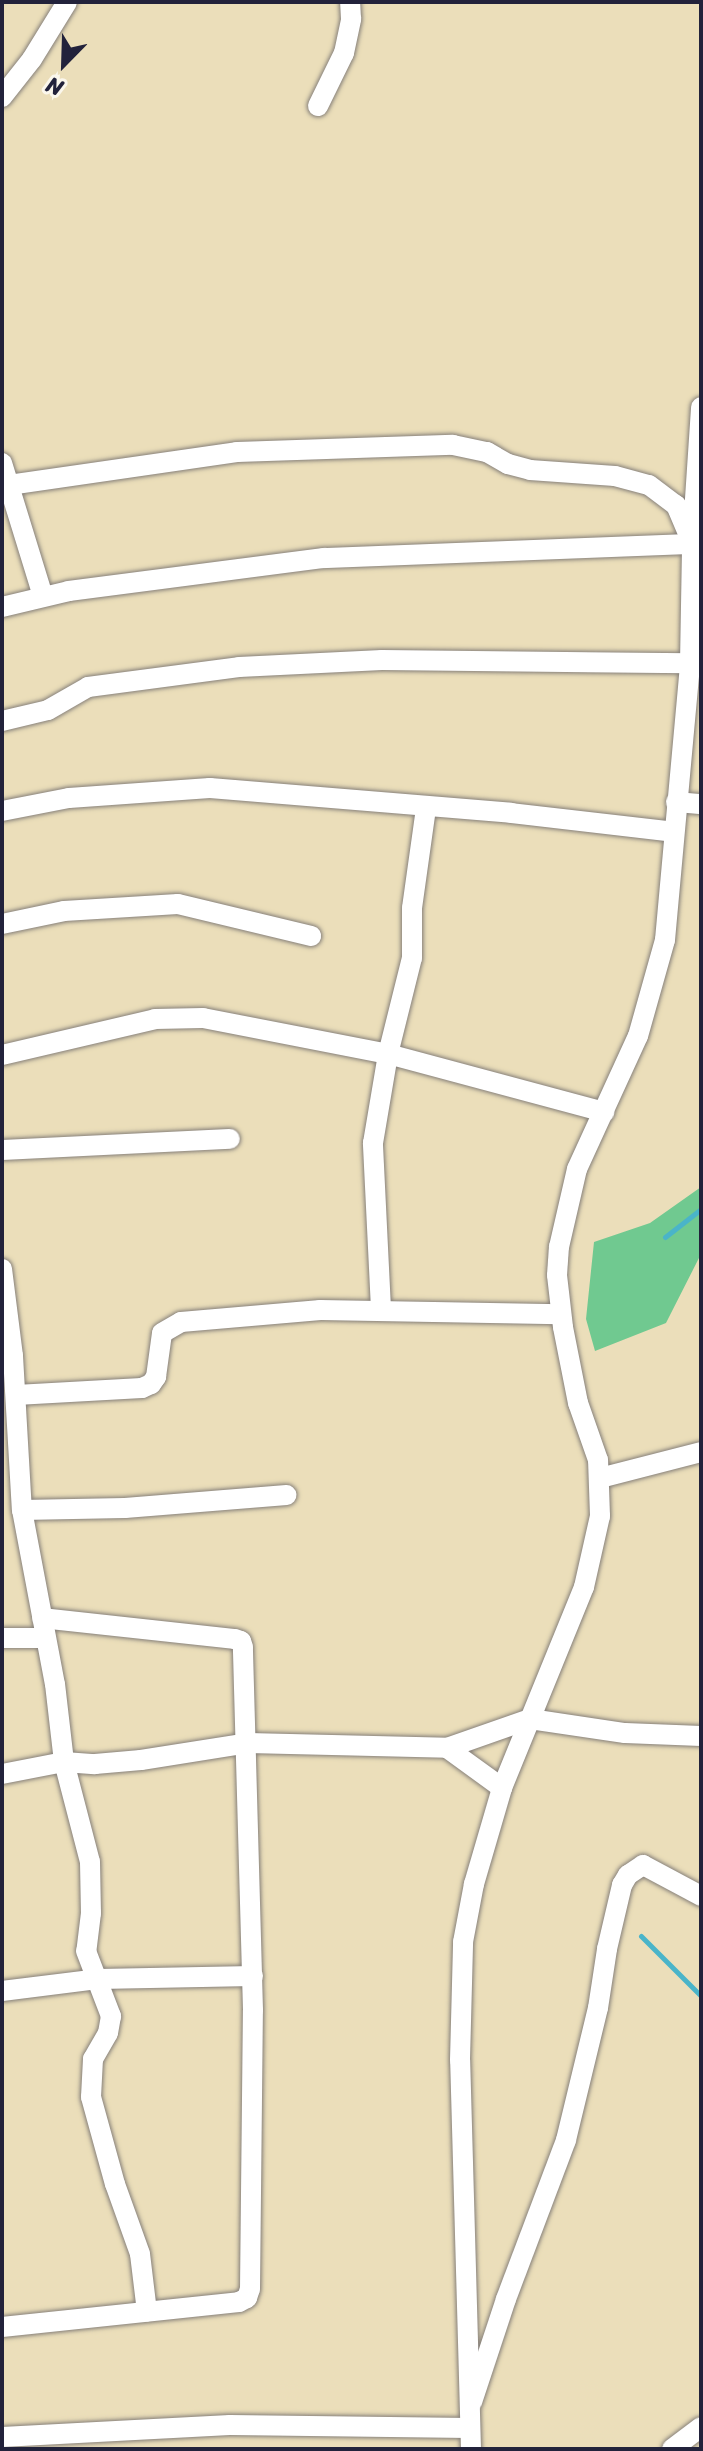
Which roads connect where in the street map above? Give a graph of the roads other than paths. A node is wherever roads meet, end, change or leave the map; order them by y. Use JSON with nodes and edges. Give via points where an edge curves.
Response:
{"nodes":[{"id":1,"x":67,"y":2,"type":"edge"},
{"id":2,"x":350,"y":2,"type":"edge"},
{"id":3,"x":2,"y":97,"type":"edge"},
{"id":4,"x":318,"y":106,"type":"dead end"},
{"id":5,"x":701,"y":407,"type":"edge"},
{"id":6,"x":2,"y":463,"type":"edge"},
{"id":7,"x":6,"y":486,"type":"edge"},
{"id":8,"x":692,"y":544,"type":"junction"},
{"id":9,"x":43,"y":596,"type":"junction"},
{"id":10,"x":2,"y":607,"type":"edge"},
{"id":11,"x":690,"y":663,"type":"junction"},
{"id":12,"x":2,"y":721,"type":"edge"},
{"id":13,"x":676,"y":802,"type":"junction"},
{"id":14,"x":701,"y":804,"type":"edge"},
{"id":15,"x":426,"y":808,"type":"junction"},
{"id":16,"x":2,"y":811,"type":"edge"},
{"id":17,"x":674,"y":832,"type":"junction"},
{"id":18,"x":2,"y":924,"type":"edge"},
{"id":19,"x":311,"y":936,"type":"dead end"},
{"id":20,"x":388,"y":1054,"type":"junction"},
{"id":21,"x":2,"y":1055,"type":"edge"},
{"id":22,"x":604,"y":1112,"type":"junction"},
{"id":23,"x":230,"y":1139,"type":"dead end"},
{"id":24,"x":2,"y":1150,"type":"edge"},
{"id":25,"x":2,"y":1269,"type":"edge"},
{"id":26,"x":381,"y":1309,"type":"junction"},
{"id":27,"x":561,"y":1314,"type":"junction"},
{"id":28,"x":16,"y":1395,"type":"junction"},
{"id":29,"x":701,"y":1452,"type":"edge"},
{"id":30,"x":600,"y":1478,"type":"junction"},
{"id":31,"x":286,"y":1495,"type":"dead end"},
{"id":32,"x":22,"y":1510,"type":"junction"},
{"id":33,"x":43,"y":1628,"type":"junction"},
{"id":34,"x":2,"y":1638,"type":"edge"},
{"id":35,"x":530,"y":1719,"type":"junction"},
{"id":36,"x":701,"y":1736,"type":"edge"},
{"id":37,"x":248,"y":1743,"type":"junction"},
{"id":38,"x":447,"y":1748,"type":"junction"},
{"id":39,"x":64,"y":1762,"type":"junction"},
{"id":40,"x":2,"y":1774,"type":"edge"},
{"id":41,"x":502,"y":1788,"type":"junction"},
{"id":42,"x":701,"y":1896,"type":"edge"},
{"id":43,"x":253,"y":1976,"type":"junction"},
{"id":44,"x":99,"y":1979,"type":"junction"},
{"id":45,"x":2,"y":1991,"type":"edge"},
{"id":46,"x":147,"y":2312,"type":"junction"},
{"id":47,"x":2,"y":2327,"type":"edge"},
{"id":48,"x":701,"y":2427,"type":"edge"},
{"id":49,"x":469,"y":2429,"type":"edge"},
{"id":50,"x":2,"y":2437,"type":"edge"},
{"id":51,"x":672,"y":2449,"type":"edge"}],
"edges":[{"from":1,"to":3,"type":"street"},
{"from":2,"to":4,"type":"street","via":[[344,53]]},
{"from":5,"to":8,"type":"street"},
{"from":6,"to":7,"type":"street"},
{"from":7,"to":8,"type":"street","via":[[237,452],[453,445],[530,470],[615,476],[649,485],[676,505]]},
{"from":7,"to":9,"type":"street"},
{"from":8,"to":9,"type":"street","via":[[324,558]]},
{"from":8,"to":11,"type":"street"},
{"from":9,"to":10,"type":"street"},
{"from":11,"to":12,"type":"street","via":[[382,660],[239,667],[88,687],[48,710]]},
{"from":11,"to":13,"type":"street"},
{"from":13,"to":14,"type":"street"},
{"from":13,"to":17,"type":"street"},
{"from":15,"to":16,"type":"street","via":[[210,788],[69,798]]},
{"from":15,"to":17,"type":"street"},
{"from":15,"to":20,"type":"street","via":[[412,908],[412,958]]},
{"from":17,"to":22,"type":"street","via":[[665,940],[653,989]]},
{"from":18,"to":19,"type":"street","via":[[64,911],[178,904]]},
{"from":20,"to":21,"type":"street","via":[[242,1023],[178,1017]]},
{"from":20,"to":22,"type":"street"},
{"from":20,"to":26,"type":"street","via":[[372,1155]]},
{"from":22,"to":27,"type":"street","via":[[565,1208],[557,1275]]},
{"from":23,"to":24,"type":"street"},
{"from":25,"to":28,"type":"street"},
{"from":26,"to":27,"type":"street"},
{"from":26,"to":28,"type":"street","via":[[181,1322],[162,1333],[151,1384]]},
{"from":27,"to":30,"type":"street"},
{"from":28,"to":32,"type":"street"},
{"from":29,"to":30,"type":"street"},
{"from":30,"to":35,"type":"street","via":[[600,1516],[584,1587]]},
{"from":31,"to":32,"type":"street"},
{"from":32,"to":33,"type":"street"},
{"from":33,"to":34,"type":"street"},
{"from":33,"to":37,"type":"street","via":[[241,1641]]},
{"from":33,"to":39,"type":"street"},
{"from":35,"to":36,"type":"street","via":[[625,1733]]},
{"from":35,"to":38,"type":"street"},
{"from":35,"to":41,"type":"street"},
{"from":37,"to":38,"type":"street"},
{"from":37,"to":39,"type":"street","via":[[141,1760]]},
{"from":37,"to":43,"type":"street"},
{"from":38,"to":41,"type":"street"},
{"from":39,"to":40,"type":"street"},
{"from":39,"to":44,"type":"street","via":[[90,1862],[86,1951]]},
{"from":41,"to":49,"type":"street","via":[[463,1942],[460,2060]]},
{"from":42,"to":49,"type":"street","via":[[643,1865],[622,1885],[566,2140]]},
{"from":43,"to":44,"type":"street"},
{"from":43,"to":46,"type":"street","via":[[250,2289],[239,2302]]},
{"from":44,"to":45,"type":"street"},
{"from":44,"to":46,"type":"street","via":[[110,2025],[93,2059],[91,2097],[140,2254]]},
{"from":46,"to":47,"type":"street"},
{"from":48,"to":51,"type":"street"},
{"from":49,"to":50,"type":"street","via":[[230,2425]]}]}
